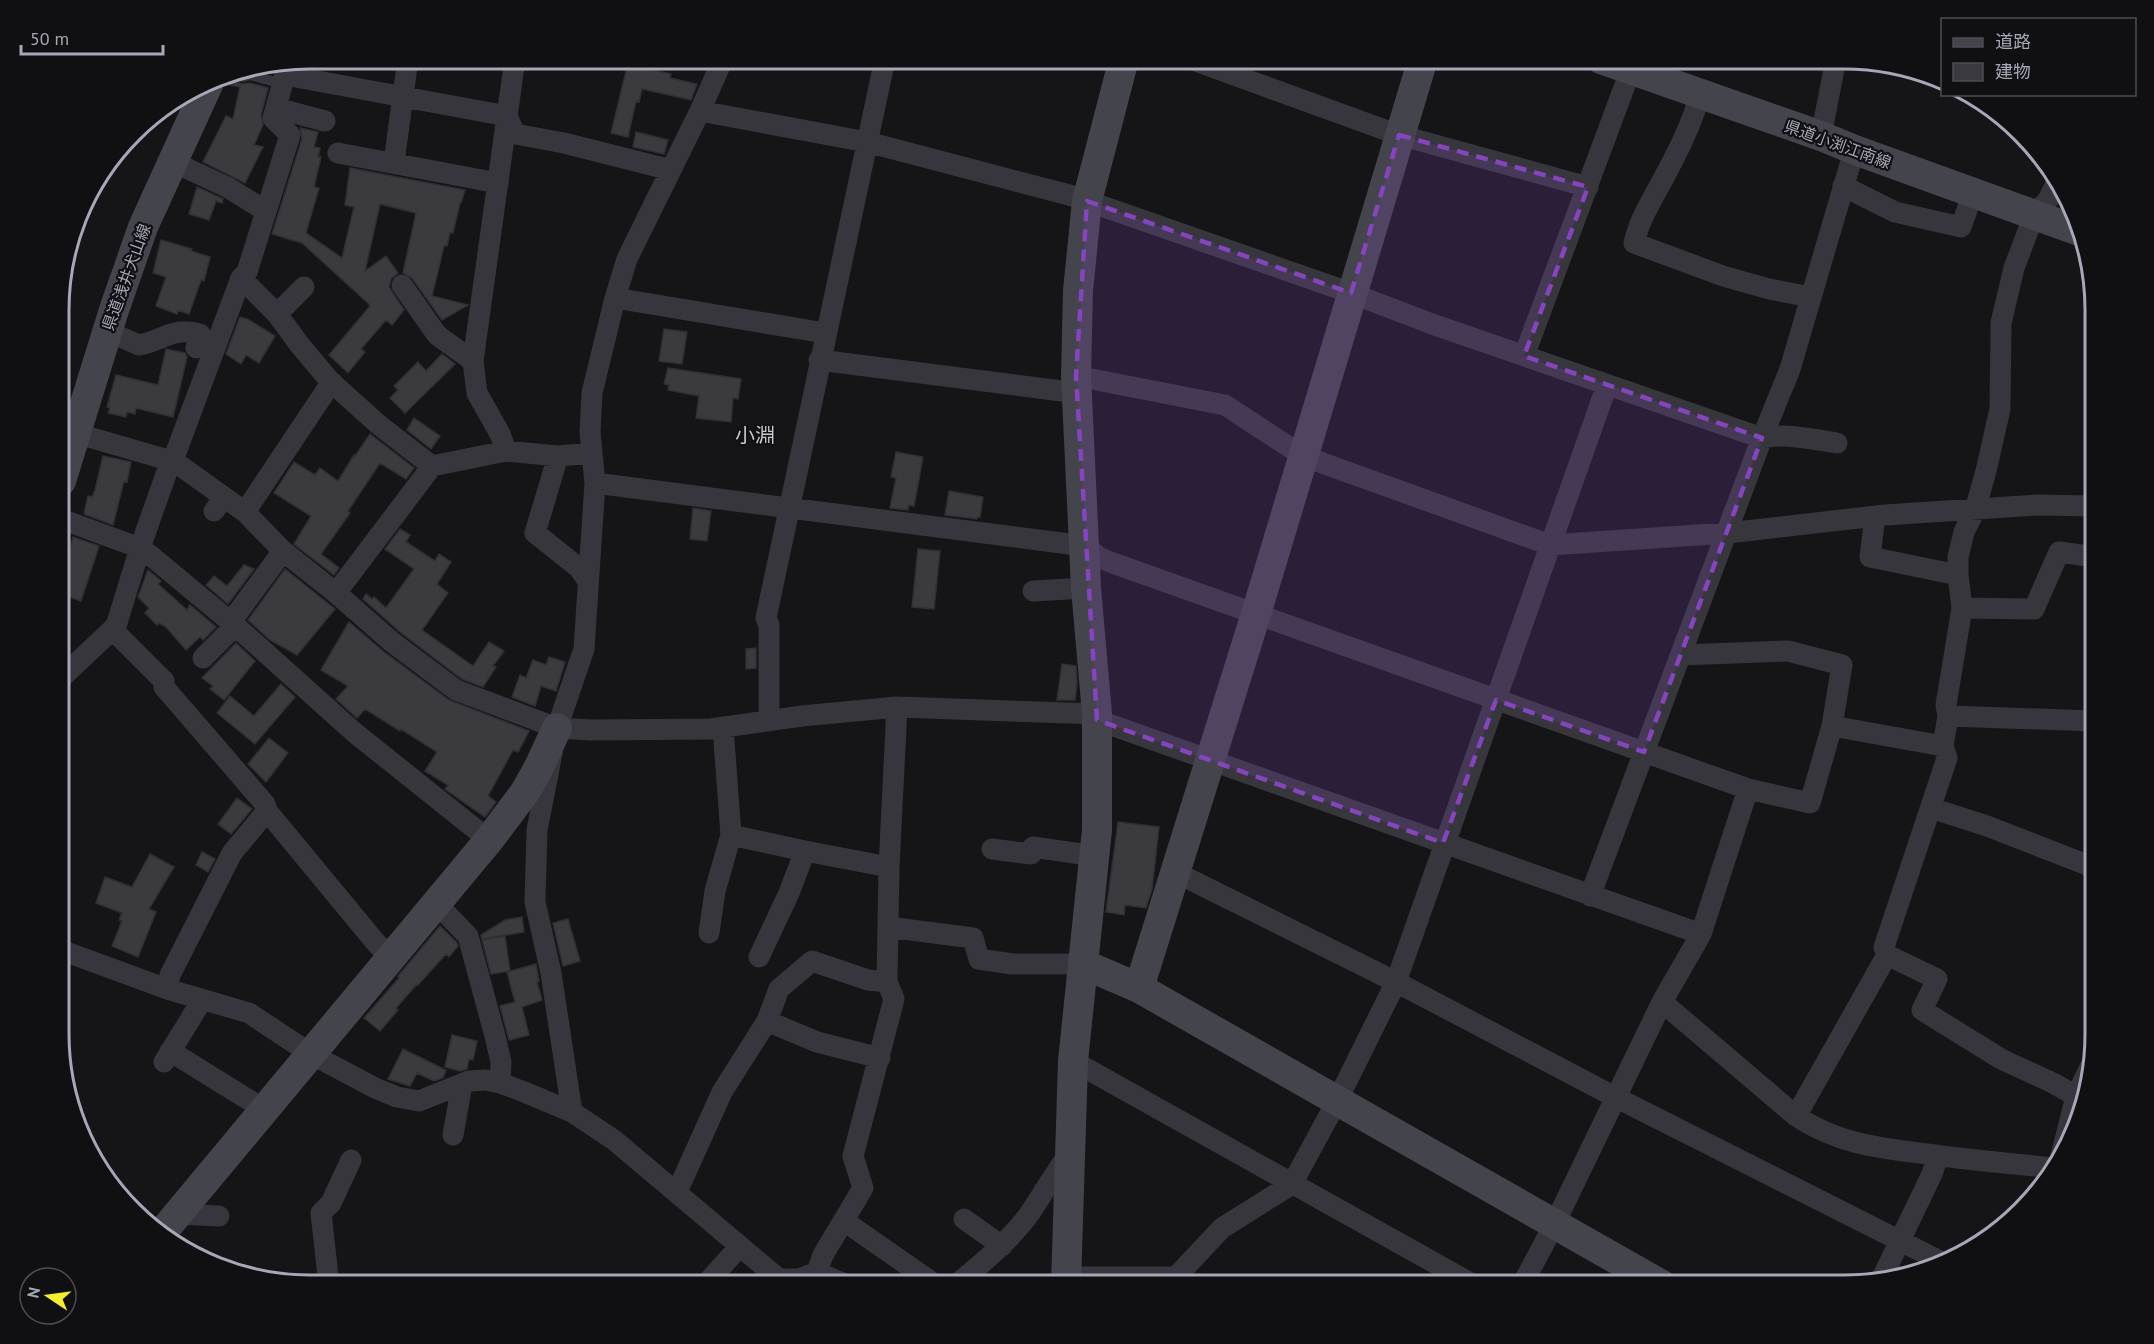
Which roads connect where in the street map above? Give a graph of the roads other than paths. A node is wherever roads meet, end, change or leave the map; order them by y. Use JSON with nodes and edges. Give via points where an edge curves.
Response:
{"nodes":[{"id":1,"x":407,"y":69,"type":"edge"},
{"id":2,"x":513,"y":69,"type":"edge"},
{"id":3,"x":718,"y":69,"type":"edge"},
{"id":4,"x":883,"y":69,"type":"edge"},
{"id":5,"x":1121,"y":69,"type":"edge"},
{"id":6,"x":1220,"y":69,"type":"edge"},
{"id":7,"x":1420,"y":69,"type":"edge"},
{"id":8,"x":1631,"y":69,"type":"joint"},
{"id":9,"x":1834,"y":69,"type":"edge"},
{"id":10,"x":253,"y":76,"type":"edge"},
{"id":11,"x":283,"y":84,"type":"junction"},
{"id":12,"x":204,"y":94,"type":"edge"},
{"id":13,"x":1700,"y":94,"type":"junction"},
{"id":14,"x":403,"y":97,"type":"junction"},
{"id":15,"x":276,"y":108,"type":"junction"},
{"id":16,"x":700,"y":111,"type":"junction"},
{"id":17,"x":507,"y":116,"type":"junction"},
{"id":18,"x":325,"y":121,"type":"dead end"},
{"id":19,"x":1399,"y":135,"type":"junction"},
{"id":20,"x":1821,"y":136,"type":"junction"},
{"id":21,"x":867,"y":142,"type":"junction"},
{"id":22,"x":1856,"y":150,"type":"junction"},
{"id":23,"x":338,"y":153,"type":"dead end"},
{"id":24,"x":173,"y":162,"type":"junction"},
{"id":25,"x":671,"y":170,"type":"junction"},
{"id":26,"x":406,"y":171,"type":"junction"},
{"id":27,"x":498,"y":183,"type":"junction"},
{"id":28,"x":1843,"y":186,"type":"junction"},
{"id":29,"x":1587,"y":187,"type":"junction"},
{"id":30,"x":2053,"y":190,"type":"edge"},
{"id":31,"x":1972,"y":193,"type":"junction"},
{"id":32,"x":1087,"y":201,"type":"junction"},
{"id":33,"x":266,"y":211,"type":"junction"},
{"id":34,"x":2034,"y":215,"type":"junction"},
{"id":35,"x":2070,"y":228,"type":"edge"},
{"id":36,"x":241,"y":278,"type":"junction"},
{"id":37,"x":402,"y":285,"type":"dead end"},
{"id":38,"x":303,"y":287,"type":"dead end"},
{"id":39,"x":1351,"y":293,"type":"junction"},
{"id":40,"x":1811,"y":297,"type":"junction"},
{"id":41,"x":615,"y":298,"type":"junction"},
{"id":42,"x":277,"y":314,"type":"junction"},
{"id":43,"x":107,"y":331,"type":"junction"},
{"id":44,"x":825,"y":333,"type":"junction"},
{"id":45,"x":196,"y":348,"type":"dead end"},
{"id":46,"x":1524,"y":356,"type":"junction"},
{"id":47,"x":819,"y":360,"type":"junction"},
{"id":48,"x":473,"y":362,"type":"junction"},
{"id":49,"x":333,"y":383,"type":"junction"},
{"id":50,"x":1077,"y":384,"type":"junction"},
{"id":51,"x":1607,"y":385,"type":"junction"},
{"id":52,"x":75,"y":433,"type":"junction"},
{"id":53,"x":1762,"y":438,"type":"junction"},
{"id":54,"x":1837,"y":442,"type":"dead end"},
{"id":55,"x":506,"y":451,"type":"junction"},
{"id":56,"x":592,"y":453,"type":"junction"},
{"id":57,"x":69,"y":454,"type":"edge"},
{"id":58,"x":558,"y":456,"type":"junction"},
{"id":59,"x":1303,"y":456,"type":"junction"},
{"id":60,"x":171,"y":460,"type":"junction"},
{"id":61,"x":432,"y":466,"type":"junction"},
{"id":62,"x":595,"y":483,"type":"junction"},
{"id":63,"x":2085,"y":506,"type":"edge"},
{"id":64,"x":790,"y":508,"type":"junction"},
{"id":65,"x":1975,"y":510,"type":"junction"},
{"id":66,"x":245,"y":512,"type":"junction"},
{"id":67,"x":1875,"y":516,"type":"junction"},
{"id":68,"x":69,"y":522,"type":"edge"},
{"id":69,"x":1728,"y":533,"type":"junction"},
{"id":70,"x":1550,"y":545,"type":"junction"},
{"id":71,"x":1085,"y":546,"type":"junction"},
{"id":72,"x":140,"y":548,"type":"junction"},
{"id":73,"x":283,"y":551,"type":"junction"},
{"id":74,"x":2085,"y":556,"type":"edge"},
{"id":75,"x":1958,"y":575,"type":"junction"},
{"id":76,"x":588,"y":581,"type":"junction"},
{"id":77,"x":1086,"y":588,"type":"junction"},
{"id":78,"x":1034,"y":591,"type":"dead end"},
{"id":79,"x":336,"y":593,"type":"junction"},
{"id":80,"x":1962,"y":608,"type":"junction"},
{"id":81,"x":1256,"y":614,"type":"junction"},
{"id":82,"x":232,"y":625,"type":"junction"},
{"id":83,"x":113,"y":630,"type":"junction"},
{"id":84,"x":1682,"y":655,"type":"junction"},
{"id":85,"x":203,"y":658,"type":"dead end"},
{"id":86,"x":69,"y":671,"type":"edge"},
{"id":87,"x":1497,"y":700,"type":"junction"},
{"id":88,"x":897,"y":707,"type":"junction"},
{"id":89,"x":1948,"y":716,"type":"junction"},
{"id":90,"x":1097,"y":717,"type":"junction"},
{"id":91,"x":769,"y":721,"type":"junction"},
{"id":92,"x":2085,"y":721,"type":"edge"},
{"id":93,"x":1832,"y":726,"type":"junction"},
{"id":94,"x":723,"y":727,"type":"junction"},
{"id":95,"x":557,"y":728,"type":"junction"},
{"id":96,"x":1942,"y":746,"type":"junction"},
{"id":97,"x":1644,"y":752,"type":"junction"},
{"id":98,"x":1210,"y":759,"type":"junction"},
{"id":99,"x":1748,"y":789,"type":"junction"},
{"id":100,"x":1930,"y":808,"type":"junction"},
{"id":101,"x":267,"y":811,"type":"junction"},
{"id":102,"x":731,"y":835,"type":"junction"},
{"id":103,"x":489,"y":840,"type":"junction"},
{"id":104,"x":1443,"y":843,"type":"junction"},
{"id":105,"x":992,"y":849,"type":"dead end"},
{"id":106,"x":805,"y":851,"type":"junction"},
{"id":107,"x":1095,"y":856,"type":"junction"},
{"id":108,"x":2085,"y":864,"type":"edge"},
{"id":109,"x":889,"y":867,"type":"junction"},
{"id":110,"x":1175,"y":872,"type":"junction"},
{"id":111,"x":1590,"y":896,"type":"junction"},
{"id":112,"x":436,"y":903,"type":"junction"},
{"id":113,"x":888,"y":927,"type":"junction"},
{"id":114,"x":709,"y":933,"type":"dead end"},
{"id":115,"x":1701,"y":934,"type":"junction"},
{"id":116,"x":69,"y":954,"type":"edge"},
{"id":117,"x":1887,"y":955,"type":"junction"},
{"id":118,"x":759,"y":957,"type":"dead end"},
{"id":119,"x":391,"y":958,"type":"junction"},
{"id":120,"x":1083,"y":963,"type":"junction"},
{"id":121,"x":887,"y":982,"type":"junction"},
{"id":122,"x":1396,"y":982,"type":"junction"},
{"id":123,"x":167,"y":988,"type":"junction"},
{"id":124,"x":1139,"y":988,"type":"junction"},
{"id":125,"x":202,"y":1000,"type":"junction"},
{"id":126,"x":1662,"y":1002,"type":"junction"},
{"id":127,"x":767,"y":1021,"type":"junction"},
{"id":128,"x":311,"y":1054,"type":"junction"},
{"id":129,"x":879,"y":1058,"type":"junction"},
{"id":130,"x":1073,"y":1060,"type":"junction"},
{"id":131,"x":500,"y":1083,"type":"junction"},
{"id":132,"x":462,"y":1084,"type":"junction"},
{"id":133,"x":2078,"y":1092,"type":"edge"},
{"id":134,"x":2076,"y":1096,"type":"junction"},
{"id":135,"x":1615,"y":1097,"type":"junction"},
{"id":136,"x":1337,"y":1101,"type":"junction"},
{"id":137,"x":2075,"y":1101,"type":"edge"},
{"id":138,"x":265,"y":1110,"type":"junction"},
{"id":139,"x":572,"y":1112,"type":"junction"},
{"id":140,"x":1796,"y":1116,"type":"junction"},
{"id":141,"x":453,"y":1135,"type":"dead end"},
{"id":142,"x":1070,"y":1154,"type":"junction"},
{"id":143,"x":1938,"y":1156,"type":"junction"},
{"id":144,"x":351,"y":1160,"type":"dead end"},
{"id":145,"x":2045,"y":1167,"type":"edge"},
{"id":146,"x":1292,"y":1184,"type":"junction"},
{"id":147,"x":677,"y":1192,"type":"junction"},
{"id":148,"x":219,"y":1216,"type":"dead end"},
{"id":149,"x":964,"y":1219,"type":"dead end"},
{"id":150,"x":844,"y":1221,"type":"junction"},
{"id":151,"x":1555,"y":1223,"type":"junction"},
{"id":152,"x":169,"y":1224,"type":"edge"},
{"id":153,"x":1900,"y":1240,"type":"junction"},
{"id":154,"x":740,"y":1246,"type":"junction"},
{"id":155,"x":1002,"y":1246,"type":"junction"},
{"id":156,"x":1934,"y":1258,"type":"edge"},
{"id":157,"x":1885,"y":1271,"type":"edge"},
{"id":158,"x":817,"y":1272,"type":"junction"},
{"id":159,"x":329,"y":1275,"type":"edge"},
{"id":160,"x":714,"y":1275,"type":"edge"},
{"id":161,"x":774,"y":1275,"type":"edge"},
{"id":162,"x":809,"y":1275,"type":"edge"},
{"id":163,"x":824,"y":1275,"type":"edge"},
{"id":164,"x":922,"y":1275,"type":"edge"},
{"id":165,"x":968,"y":1275,"type":"edge"},
{"id":166,"x":1066,"y":1275,"type":"edge"},
{"id":167,"x":1178,"y":1275,"type":"edge"},
{"id":168,"x":1456,"y":1275,"type":"edge"},
{"id":169,"x":1527,"y":1275,"type":"edge"},
{"id":170,"x":1645,"y":1275,"type":"edge"}],
"edges":[{"from":1,"to":14,"type":"street"},
{"from":2,"to":17,"type":"street"},
{"from":3,"to":16,"type":"street"},
{"from":4,"to":21,"type":"street"},
{"from":5,"to":32,"type":"street"},
{"from":6,"to":19,"type":"street"},
{"from":7,"to":19,"type":"street"},
{"from":8,"to":13,"type":"street","name":"県道小渕江南線"},
{"from":8,"to":29,"type":"street"},
{"from":9,"to":20,"type":"street"},
{"from":10,"to":11,"type":"lane"},
{"from":11,"to":14,"type":"street","via":[[285,75]]},
{"from":11,"to":15,"type":"street"},
{"from":12,"to":24,"type":"street","name":"県道浅井犬山線"},
{"from":13,"to":20,"type":"street","name":"県道小渕江南線"},
{"from":13,"to":40,"type":"street","via":[[1695,115],[1639,223],[1634,243],[1723,276]]},
{"from":14,"to":17,"type":"street"},
{"from":14,"to":26,"type":"street"},
{"from":15,"to":18,"type":"street"},
{"from":15,"to":33,"type":"street","via":[[273,118],[290,135]]},
{"from":16,"to":21,"type":"street"},
{"from":16,"to":25,"type":"street"},
{"from":17,"to":25,"type":"street","via":[[515,134]]},
{"from":17,"to":27,"type":"street"},
{"from":19,"to":29,"type":"street"},
{"from":19,"to":39,"type":"street"},
{"from":20,"to":22,"type":"street","name":"県道小渕江南線"},
{"from":21,"to":32,"type":"street"},
{"from":21,"to":44,"type":"street"},
{"from":22,"to":28,"type":"street"},
{"from":22,"to":31,"type":"street","name":"県道小渕江南線"},
{"from":23,"to":26,"type":"street"},
{"from":24,"to":33,"type":"street","via":[[227,187]]},
{"from":24,"to":43,"type":"street","name":"県道浅井犬山線","via":[[143,227]]},
{"from":25,"to":41,"type":"street","via":[[627,259]]},
{"from":26,"to":27,"type":"street"},
{"from":27,"to":48,"type":"street"},
{"from":28,"to":31,"type":"street","via":[[1895,212],[1961,227]]},
{"from":28,"to":40,"type":"street"},
{"from":29,"to":46,"type":"street"},
{"from":30,"to":34,"type":"street"},
{"from":31,"to":34,"type":"street","name":"県道小渕江南線"},
{"from":32,"to":39,"type":"street"},
{"from":32,"to":50,"type":"street","via":[[1078,291]]},
{"from":33,"to":36,"type":"street","via":[[247,272]]},
{"from":34,"to":35,"type":"street","name":"県道小渕江南線"},
{"from":34,"to":65,"type":"street","via":[[2014,268],[2001,322],[2000,409]]},
{"from":36,"to":42,"type":"street"},
{"from":36,"to":60,"type":"street"},
{"from":37,"to":48,"type":"street","via":[[437,335]]},
{"from":38,"to":42,"type":"street"},
{"from":39,"to":46,"type":"street"},
{"from":39,"to":59,"type":"street"},
{"from":40,"to":53,"type":"street","via":[[1790,369]]},
{"from":41,"to":44,"type":"street"},
{"from":41,"to":56,"type":"street","via":[[592,393]]},
{"from":42,"to":49,"type":"street"},
{"from":43,"to":45,"type":"street","via":[[139,345],[173,333],[194,332],[200,334]]},
{"from":43,"to":52,"type":"street","name":"県道浅井犬山線"},
{"from":44,"to":47,"type":"street"},
{"from":46,"to":51,"type":"street"},
{"from":47,"to":50,"type":"street"},
{"from":47,"to":64,"type":"street"},
{"from":48,"to":55,"type":"street","via":[[477,393]]},
{"from":49,"to":61,"type":"street"},
{"from":49,"to":66,"type":"street"},
{"from":50,"to":59,"type":"street","via":[[1225,405]]},
{"from":50,"to":71,"type":"street"},
{"from":51,"to":53,"type":"street"},
{"from":51,"to":70,"type":"street"},
{"from":52,"to":57,"type":"street","name":"県道浅井犬山線"},
{"from":52,"to":60,"type":"street"},
{"from":53,"to":54,"type":"street"},
{"from":53,"to":69,"type":"street"},
{"from":55,"to":58,"type":"street"},
{"from":55,"to":61,"type":"street"},
{"from":56,"to":58,"type":"street"},
{"from":56,"to":62,"type":"street"},
{"from":58,"to":76,"type":"street","via":[[535,533],[579,568]]},
{"from":59,"to":70,"type":"street"},
{"from":59,"to":81,"type":"street"},
{"from":60,"to":66,"type":"street","via":[[219,504]]},
{"from":60,"to":72,"type":"street"},
{"from":61,"to":79,"type":"street"},
{"from":62,"to":64,"type":"street"},
{"from":62,"to":76,"type":"street"},
{"from":63,"to":65,"type":"street"},
{"from":64,"to":71,"type":"street"},
{"from":64,"to":91,"type":"street","via":[[766,618]]},
{"from":65,"to":67,"type":"street"},
{"from":65,"to":75,"type":"street","via":[[1964,532]]},
{"from":66,"to":73,"type":"street"},
{"from":67,"to":69,"type":"street"},
{"from":67,"to":75,"type":"street","via":[[1870,557]]},
{"from":68,"to":72,"type":"street"},
{"from":69,"to":70,"type":"street"},
{"from":69,"to":84,"type":"street"},
{"from":70,"to":87,"type":"street"},
{"from":71,"to":77,"type":"street"},
{"from":71,"to":81,"type":"street","via":[[1110,562]]},
{"from":72,"to":82,"type":"street"},
{"from":72,"to":83,"type":"street"},
{"from":73,"to":79,"type":"street"},
{"from":73,"to":82,"type":"street"},
{"from":74,"to":80,"type":"street","via":[[2059,552],[2034,609]]},
{"from":75,"to":80,"type":"street"},
{"from":76,"to":95,"type":"street","via":[[584,649]]},
{"from":77,"to":78,"type":"street"},
{"from":77,"to":90,"type":"street"},
{"from":79,"to":95,"type":"street","via":[[456,690]]},
{"from":80,"to":89,"type":"street","via":[[1946,705]]},
{"from":81,"to":87,"type":"street"},
{"from":81,"to":98,"type":"street"},
{"from":82,"to":85,"type":"street"},
{"from":82,"to":103,"type":"street","via":[[356,733]]},
{"from":83,"to":86,"type":"street"},
{"from":83,"to":101,"type":"street","via":[[164,681],[164,687]]},
{"from":84,"to":93,"type":"street","via":[[1788,651],[1842,665]]},
{"from":84,"to":97,"type":"street"},
{"from":87,"to":97,"type":"street"},
{"from":87,"to":104,"type":"street"},
{"from":88,"to":90,"type":"street"},
{"from":88,"to":91,"type":"street"},
{"from":88,"to":109,"type":"street"},
{"from":89,"to":92,"type":"street"},
{"from":89,"to":96,"type":"street"},
{"from":90,"to":98,"type":"street"},
{"from":90,"to":107,"type":"street"},
{"from":91,"to":94,"type":"street"},
{"from":93,"to":96,"type":"street"},
{"from":93,"to":99,"type":"street","via":[[1810,803]]},
{"from":94,"to":95,"type":"street"},
{"from":94,"to":102,"type":"street"},
{"from":95,"to":103,"type":"street","via":[[525,792]]},
{"from":95,"to":139,"type":"street","via":[[537,830],[535,902],[551,973]]},
{"from":96,"to":100,"type":"street","via":[[1947,758]]},
{"from":97,"to":99,"type":"street"},
{"from":97,"to":111,"type":"street"},
{"from":98,"to":104,"type":"street"},
{"from":98,"to":110,"type":"street"},
{"from":99,"to":115,"type":"street"},
{"from":100,"to":108,"type":"street"},
{"from":100,"to":117,"type":"street","via":[[1884,947]]},
{"from":101,"to":119,"type":"street"},
{"from":101,"to":123,"type":"street","via":[[232,853]]},
{"from":102,"to":106,"type":"street"},
{"from":102,"to":114,"type":"street","via":[[715,891]]},
{"from":103,"to":112,"type":"street"},
{"from":104,"to":111,"type":"street"},
{"from":104,"to":122,"type":"street"},
{"from":105,"to":107,"type":"street","via":[[1031,854],[1034,848]]},
{"from":106,"to":109,"type":"street"},
{"from":106,"to":118,"type":"street"},
{"from":107,"to":120,"type":"street"},
{"from":109,"to":113,"type":"street"},
{"from":110,"to":122,"type":"street"},
{"from":110,"to":124,"type":"street"},
{"from":111,"to":115,"type":"street"},
{"from":112,"to":119,"type":"street"},
{"from":112,"to":131,"type":"street","via":[[468,936],[501,1062]]},
{"from":113,"to":120,"type":"street","via":[[973,938],[979,959],[1012,964]]},
{"from":113,"to":121,"type":"street"},
{"from":115,"to":126,"type":"street"},
{"from":116,"to":123,"type":"street"},
{"from":117,"to":134,"type":"street","via":[[1937,979],[1918,1016]]},
{"from":117,"to":140,"type":"street"},
{"from":119,"to":128,"type":"street"},
{"from":120,"to":124,"type":"street"},
{"from":120,"to":130,"type":"street"},
{"from":121,"to":127,"type":"street","via":[[868,980],[812,961],[779,989]]},
{"from":121,"to":129,"type":"street","via":[[894,999]]},
{"from":122,"to":135,"type":"street"},
{"from":122,"to":136,"type":"street"},
{"from":123,"to":125,"type":"street"},
{"from":124,"to":136,"type":"street"},
{"from":125,"to":128,"type":"street","via":[[249,1013]]},
{"from":125,"to":138,"type":"street","via":[[167,1056]]},
{"from":126,"to":135,"type":"street"},
{"from":126,"to":140,"type":"street"},
{"from":127,"to":129,"type":"street","via":[[817,1042]]},
{"from":127,"to":147,"type":"street","via":[[722,1092]]},
{"from":128,"to":132,"type":"street","via":[[397,1097],[419,1101]]},
{"from":128,"to":138,"type":"street"},
{"from":129,"to":150,"type":"street","via":[[853,1156],[863,1188]]},
{"from":130,"to":142,"type":"street"},
{"from":130,"to":146,"type":"street"},
{"from":131,"to":132,"type":"street","via":[[485,1080]]},
{"from":131,"to":139,"type":"street"},
{"from":132,"to":141,"type":"street"},
{"from":133,"to":134,"type":"street"},
{"from":134,"to":137,"type":"street"},
{"from":135,"to":151,"type":"street"},
{"from":135,"to":153,"type":"street"},
{"from":136,"to":146,"type":"street"},
{"from":136,"to":151,"type":"street"},
{"from":138,"to":152,"type":"street"},
{"from":139,"to":147,"type":"street","via":[[614,1140]]},
{"from":140,"to":143,"type":"street","via":[[1817,1130],[1856,1144]]},
{"from":142,"to":155,"type":"street"},
{"from":142,"to":166,"type":"street"},
{"from":143,"to":145,"type":"street"},
{"from":143,"to":153,"type":"street"},
{"from":144,"to":159,"type":"street","via":[[331,1203],[321,1213]]},
{"from":146,"to":167,"type":"street","via":[[1222,1228]]},
{"from":146,"to":168,"type":"street"},
{"from":147,"to":154,"type":"street"},
{"from":148,"to":152,"type":"street"},
{"from":149,"to":155,"type":"street"},
{"from":150,"to":158,"type":"street"},
{"from":150,"to":164,"type":"street"},
{"from":151,"to":169,"type":"street"},
{"from":151,"to":170,"type":"street"},
{"from":153,"to":156,"type":"street"},
{"from":153,"to":157,"type":"street"},
{"from":154,"to":160,"type":"street"},
{"from":154,"to":161,"type":"street"},
{"from":155,"to":165,"type":"street"},
{"from":158,"to":162,"type":"street"},
{"from":158,"to":163,"type":"street"}]}
